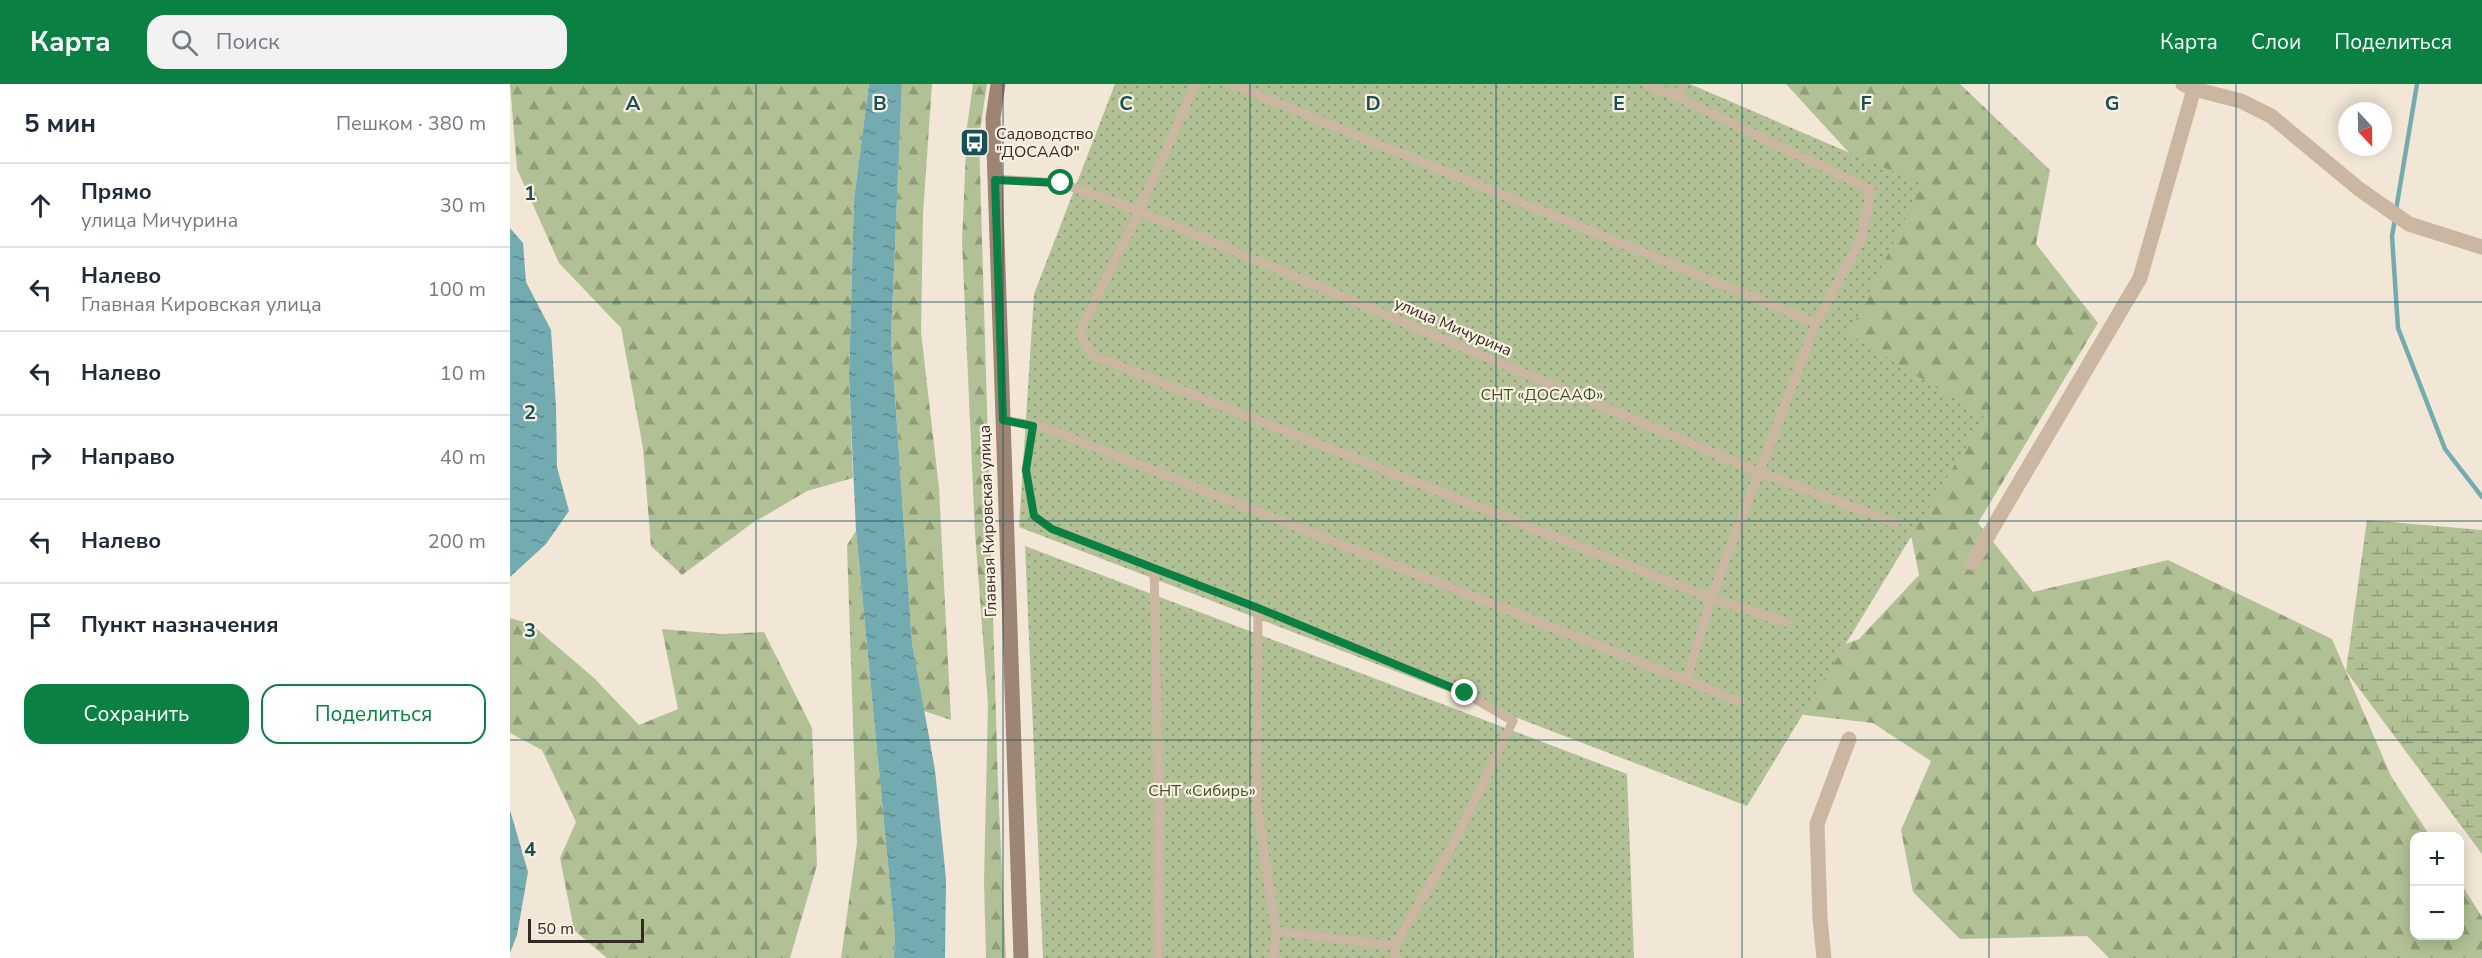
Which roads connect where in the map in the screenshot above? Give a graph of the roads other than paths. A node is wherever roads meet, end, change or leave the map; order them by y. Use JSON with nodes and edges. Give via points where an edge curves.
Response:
{"nodes":[{"id":1,"x":998,"y":84,"type":"edge"},
{"id":2,"x":1195,"y":84,"type":"edge"},
{"id":3,"x":1231,"y":84,"type":"edge"},
{"id":4,"x":1647,"y":84,"type":"edge"},
{"id":5,"x":1683,"y":84,"type":"edge"},
{"id":6,"x":2189,"y":87,"type":"edge"},
{"id":7,"x":1677,"y":97,"type":"junction"},
{"id":8,"x":995,"y":180,"type":"junction"},
{"id":9,"x":1139,"y":211,"type":"junction"},
{"id":10,"x":2482,"y":248,"type":"edge"},
{"id":11,"x":1816,"y":323,"type":"junction"},
{"id":12,"x":1003,"y":420,"type":"junction"},
{"id":13,"x":1033,"y":426,"type":"junction"},
{"id":14,"x":1759,"y":472,"type":"junction"},
{"id":15,"x":1895,"y":523,"type":"dead end"},
{"id":16,"x":1972,"y":563,"type":"dead end"},
{"id":17,"x":1154,"y":567,"type":"junction"},
{"id":18,"x":1711,"y":598,"type":"junction"},
{"id":19,"x":1258,"y":608,"type":"junction"},
{"id":20,"x":1788,"y":623,"type":"dead end"},
{"id":21,"x":1686,"y":680,"type":"junction"},
{"id":22,"x":1739,"y":701,"type":"dead end"},
{"id":23,"x":1849,"y":739,"type":"dead end"},
{"id":24,"x":1276,"y":932,"type":"junction"},
{"id":25,"x":1395,"y":946,"type":"junction"},
{"id":26,"x":1021,"y":958,"type":"edge"},
{"id":27,"x":1158,"y":958,"type":"edge"},
{"id":28,"x":1274,"y":958,"type":"edge"},
{"id":29,"x":1394,"y":958,"type":"edge"},
{"id":30,"x":1824,"y":958,"type":"edge"}],
"edges":[{"from":1,"to":8,"type":"main road","name":"Главная Кировская улица","via":[[993,118]]},
{"from":2,"to":9,"type":"lane"},
{"from":3,"to":11,"type":"lane"},
{"from":4,"to":7,"type":"lane"},
{"from":5,"to":7,"type":"lane"},
{"from":6,"to":10,"type":"street","via":[[2241,102],[2271,116],[2359,189],[2409,224]]},
{"from":6,"to":16,"type":"street","via":[[2140,278]]},
{"from":7,"to":11,"type":"lane","via":[[1871,190],[1861,239]]},
{"from":8,"to":9,"type":"lane","name":"улица Мичурина","via":[[1061,183]]},
{"from":8,"to":12,"type":"main road","name":"Главная Кировская улица"},
{"from":9,"to":14,"type":"lane","name":"улица Мичурина"},
{"from":9,"to":18,"type":"lane","via":[[1081,330],[1082,339],[1094,356]]},
{"from":11,"to":14,"type":"lane"},
{"from":12,"to":13,"type":"lane"},
{"from":12,"to":26,"type":"main road","name":"Главная Кировская улица"},
{"from":13,"to":17,"type":"lane","via":[[1026,470],[1034,516],[1052,529]]},
{"from":13,"to":21,"type":"lane"},
{"from":14,"to":15,"type":"lane","name":"улица Мичурина"},
{"from":14,"to":18,"type":"lane"},
{"from":17,"to":19,"type":"lane"},
{"from":17,"to":27,"type":"lane"},
{"from":18,"to":20,"type":"lane"},
{"from":18,"to":21,"type":"lane"},
{"from":19,"to":24,"type":"lane","via":[[1257,806]]},
{"from":19,"to":25,"type":"lane","via":[[1465,693],[1513,721],[1457,837]]},
{"from":21,"to":22,"type":"lane"},
{"from":23,"to":30,"type":"street","via":[[1816,824]]},
{"from":24,"to":25,"type":"lane"},
{"from":24,"to":28,"type":"lane"},
{"from":25,"to":29,"type":"lane"}]}
